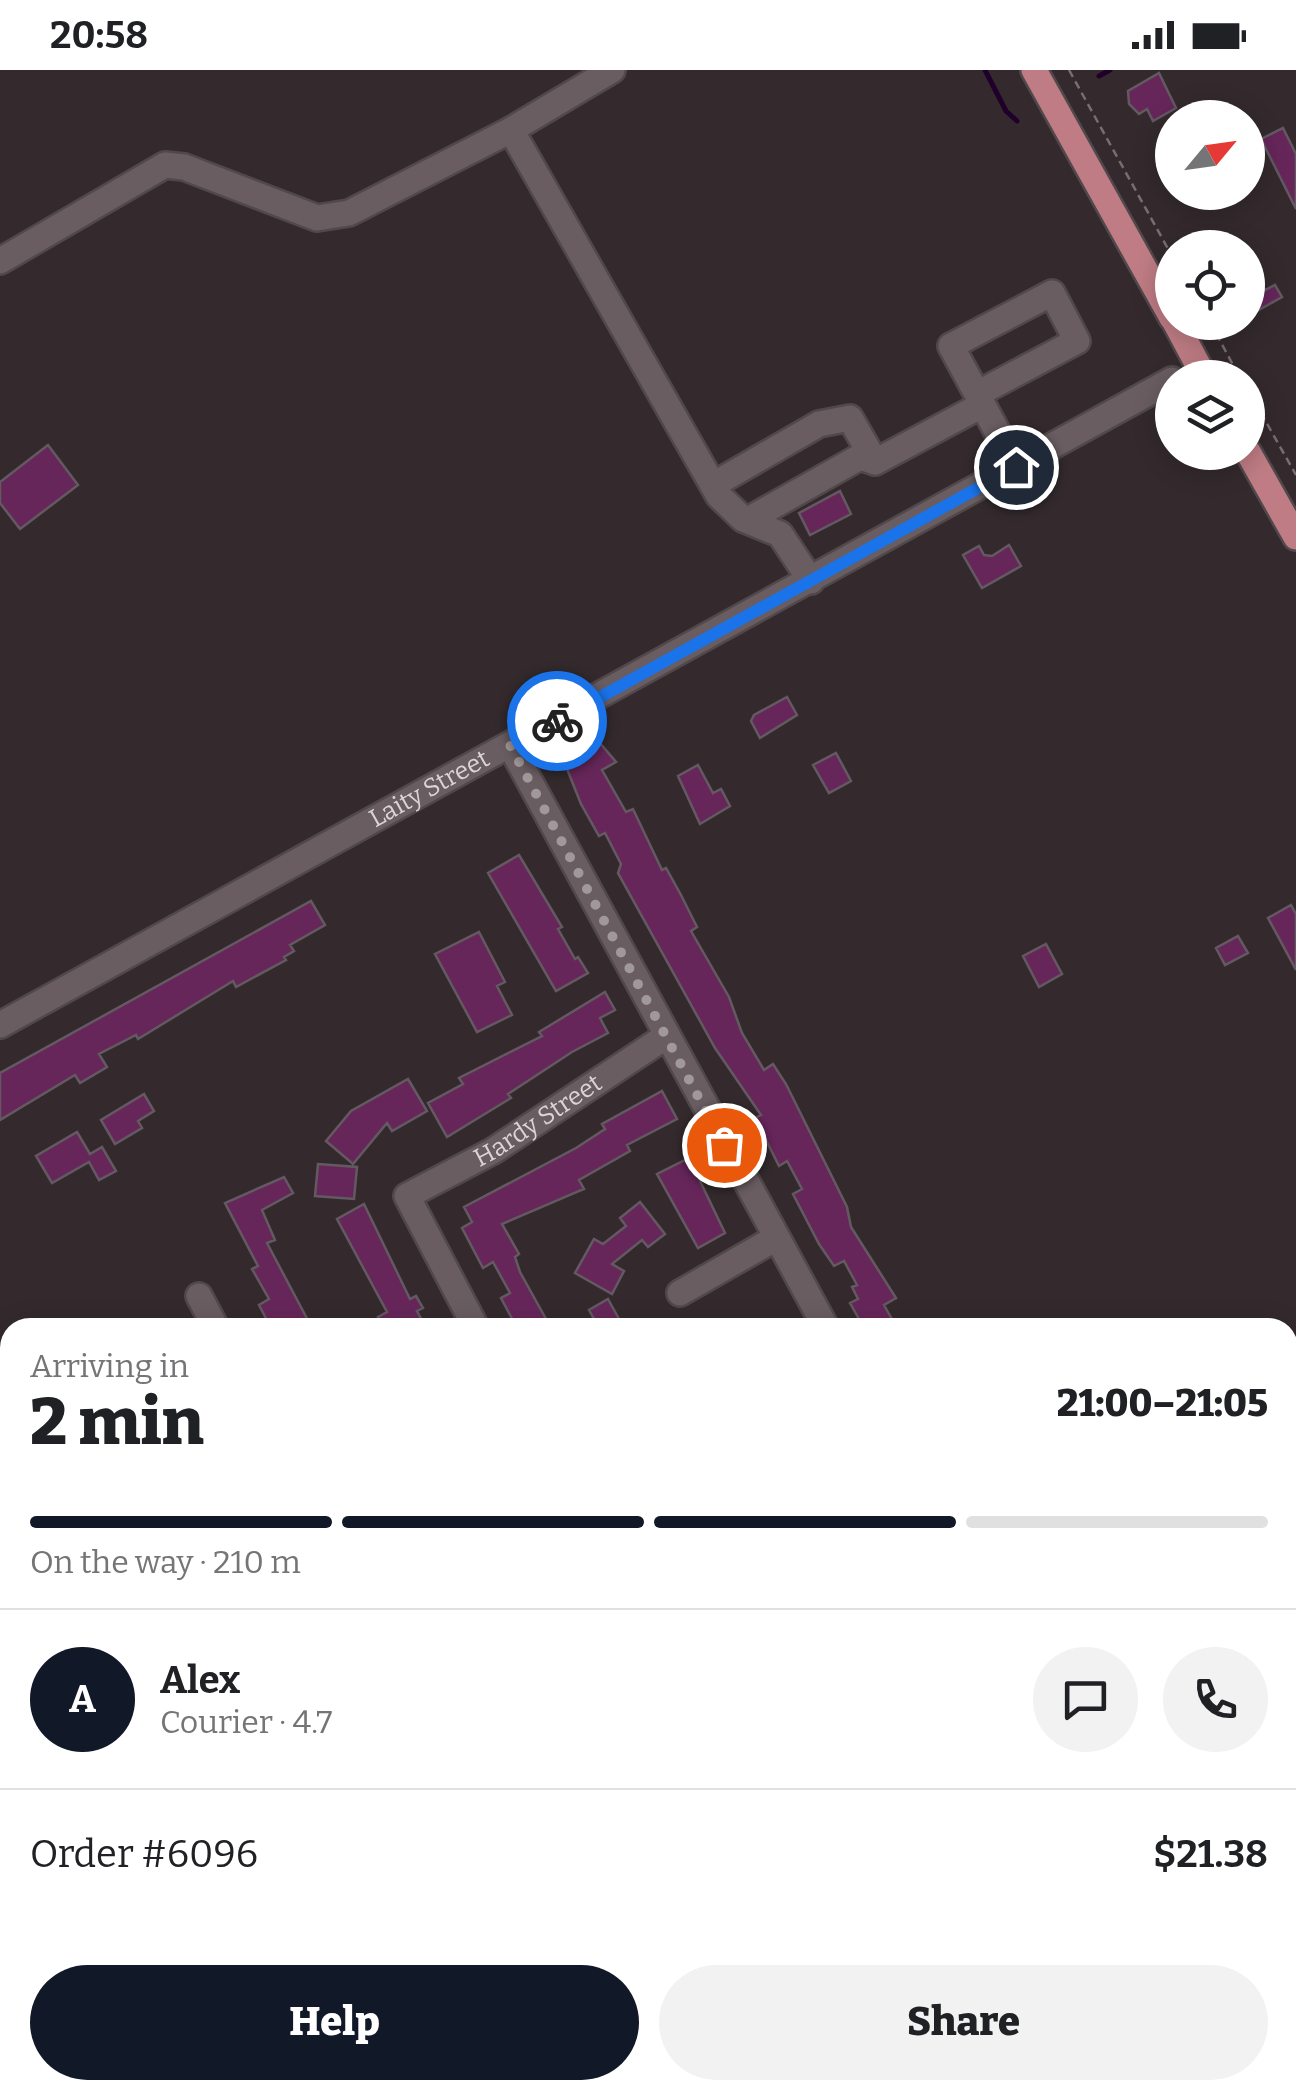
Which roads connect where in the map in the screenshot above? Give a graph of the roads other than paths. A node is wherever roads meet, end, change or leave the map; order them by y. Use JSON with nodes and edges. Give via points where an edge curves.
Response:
{"nodes":[{"id":1,"x":612,"y":70,"type":"edge"},
{"id":2,"x":1034,"y":70,"type":"edge"},
{"id":3,"x":511,"y":130,"type":"junction"},
{"id":4,"x":0,"y":261,"type":"edge"},
{"id":5,"x":1155,"y":286,"type":"edge"},
{"id":6,"x":1155,"y":393,"type":"edge"},
{"id":7,"x":979,"y":399,"type":"junction"},
{"id":8,"x":875,"y":462,"type":"junction"},
{"id":9,"x":1016,"y":467,"type":"junction"},
{"id":10,"x":1258,"y":470,"type":"edge"},
{"id":11,"x":713,"y":484,"type":"junction"},
{"id":12,"x":748,"y":520,"type":"junction"},
{"id":13,"x":1296,"y":538,"type":"edge"},
{"id":14,"x":811,"y":582,"type":"junction"},
{"id":15,"x":510,"y":745,"type":"junction"},
{"id":16,"x":0,"y":1025,"type":"edge"},
{"id":17,"x":664,"y":1036,"type":"junction"},
{"id":18,"x":776,"y":1238,"type":"junction"},
{"id":19,"x":680,"y":1293,"type":"dead end"},
{"id":20,"x":198,"y":1296,"type":"dead end"},
{"id":21,"x":210,"y":1318,"type":"edge"},
{"id":22,"x":471,"y":1318,"type":"edge"},
{"id":23,"x":820,"y":1318,"type":"edge"}],
"edges":[{"from":1,"to":3,"type":"street"},
{"from":2,"to":5,"type":"main road"},
{"from":3,"to":4,"type":"street","via":[[349,214],[317,218],[165,165]]},
{"from":3,"to":11,"type":"street"},
{"from":6,"to":9,"type":"street","name":"Laity Street"},
{"from":7,"to":7,"type":"street","via":[[1077,340],[1052,293],[951,346]]},
{"from":7,"to":8,"type":"street"},
{"from":7,"to":9,"type":"street"},
{"from":8,"to":11,"type":"street","via":[[850,418],[820,424]]},
{"from":8,"to":12,"type":"street","via":[[860,458]]},
{"from":9,"to":14,"type":"street","name":"Laity Street"},
{"from":10,"to":13,"type":"main road"},
{"from":11,"to":12,"type":"street"},
{"from":12,"to":14,"type":"street","via":[[780,534]]},
{"from":14,"to":15,"type":"street","name":"Laity Street"},
{"from":15,"to":16,"type":"street","name":"Laity Street"},
{"from":15,"to":17,"type":"street"},
{"from":17,"to":18,"type":"street"},
{"from":17,"to":22,"type":"street","name":"Hardy Street","via":[[493,1151],[407,1196]]},
{"from":18,"to":19,"type":"street"},
{"from":18,"to":23,"type":"street"},
{"from":20,"to":21,"type":"street"}]}
